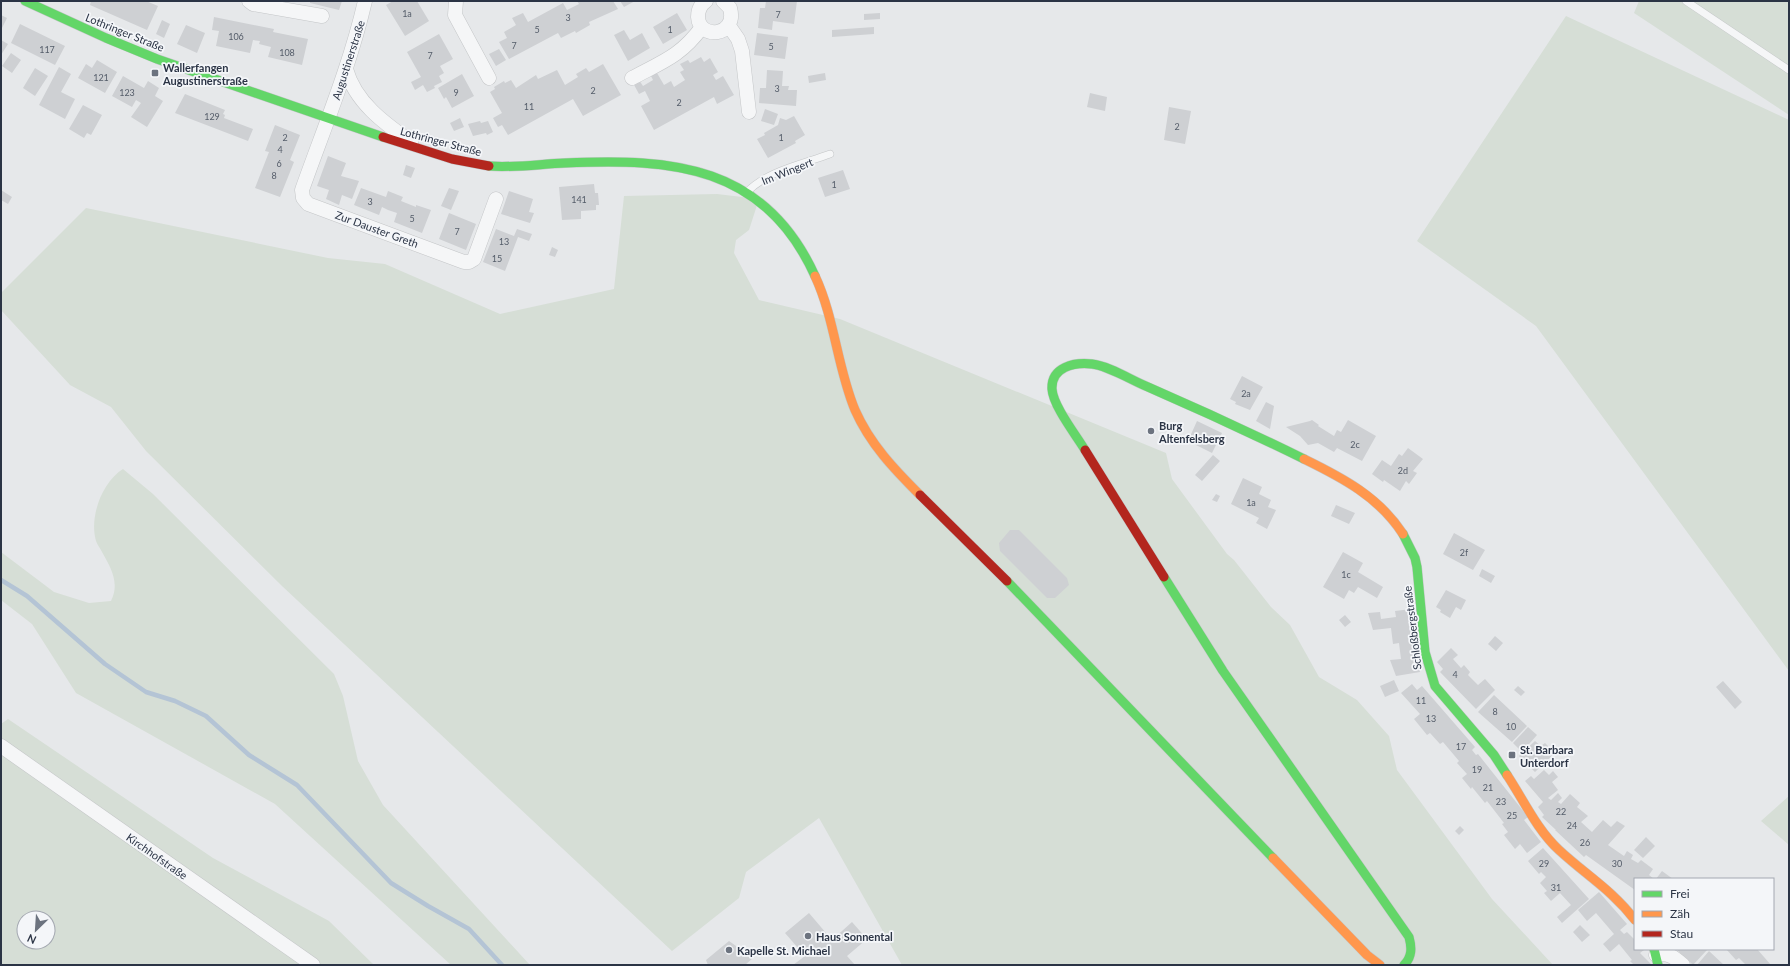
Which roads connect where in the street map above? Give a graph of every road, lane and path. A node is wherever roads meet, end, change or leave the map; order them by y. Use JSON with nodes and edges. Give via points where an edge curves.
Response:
{"nodes":[{"id":1,"x":25,"y":1,"type":"edge"},
{"id":2,"x":248,"y":1,"type":"edge"},
{"id":3,"x":365,"y":1,"type":"edge"},
{"id":4,"x":456,"y":1,"type":"edge"},
{"id":5,"x":1686,"y":1,"type":"edge"},
{"id":6,"x":702,"y":2,"type":"edge"},
{"id":7,"x":730,"y":3,"type":"edge"},
{"id":8,"x":322,"y":16,"type":"dead end"},
{"id":9,"x":729,"y":26,"type":"junction"},
{"id":10,"x":702,"y":27,"type":"junction"},
{"id":11,"x":346,"y":69,"type":"junction"},
{"id":12,"x":1789,"y":70,"type":"edge"},
{"id":13,"x":489,"y":78,"type":"dead end"},
{"id":14,"x":632,"y":78,"type":"dead end"},
{"id":15,"x":749,"y":112,"type":"dead end"},
{"id":16,"x":328,"y":118,"type":"junction"},
{"id":17,"x":424,"y":151,"type":"junction"},
{"id":18,"x":830,"y":154,"type":"dead end"},
{"id":19,"x":747,"y":192,"type":"junction"},
{"id":20,"x":496,"y":200,"type":"dead end"},
{"id":21,"x":1,"y":746,"type":"edge"},
{"id":22,"x":1634,"y":919,"type":"edge"},
{"id":23,"x":1656,"y":956,"type":"edge"},
{"id":24,"x":313,"y":965,"type":"edge"},
{"id":25,"x":1380,"y":965,"type":"edge"},
{"id":26,"x":1404,"y":965,"type":"edge"},
{"id":27,"x":1683,"y":965,"type":"edge"}],
"edges":[{"from":1,"to":16,"type":"street","name":"Lothringer Straße","via":[[133,50]]},
{"from":2,"to":8,"type":"street"},
{"from":3,"to":11,"type":"street","name":"Augustinerstraße"},
{"from":4,"to":13,"type":"street","via":[[455,15]]},
{"from":5,"to":12,"type":"lane"},
{"from":6,"to":10,"type":"street","via":[[698,12],[698,20]]},
{"from":7,"to":9,"type":"street"},
{"from":9,"to":10,"type":"street","via":[[716,33]]},
{"from":9,"to":15,"type":"street","via":[[742,51]]},
{"from":10,"to":14,"type":"street","via":[[684,49]]},
{"from":11,"to":16,"type":"street","name":"Augustinerstraße"},
{"from":11,"to":17,"type":"street","via":[[348,78],[357,92],[380,120]]},
{"from":16,"to":17,"type":"street","name":"Lothringer Straße"},
{"from":16,"to":20,"type":"street","name":"Zur Dauster Greth","via":[[302,190],[303,198],[308,204],[469,262],[474,259]]},
{"from":17,"to":19,"type":"street","name":"Lothringer Straße","via":[[468,163],[493,166],[638,162],[690,168],[732,183]]},
{"from":18,"to":19,"type":"lane","name":"Im Wingert","via":[[778,172],[760,181]]},
{"from":19,"to":25,"type":"street","name":"Lothringer Straße","via":[[767,207],[799,244],[820,285],[852,402],[863,426],[890,466],[1035,609],[1367,955]]},
{"from":21,"to":24,"type":"street","name":"Kirchhofstraße"},
{"from":22,"to":26,"type":"street","name":"Schloßbergstraße","via":[[1603,885],[1558,849],[1541,828],[1494,755],[1435,686],[1426,656],[1416,560],[1406,538],[1383,509],[1364,492],[1338,477],[1237,426],[1170,396],[1097,365],[1085,362],[1061,368],[1052,387],[1055,400],[1066,420],[1223,671],[1409,937],[1411,954]]},
{"from":23,"to":27,"type":"street","via":[[1664,953]]}]}
